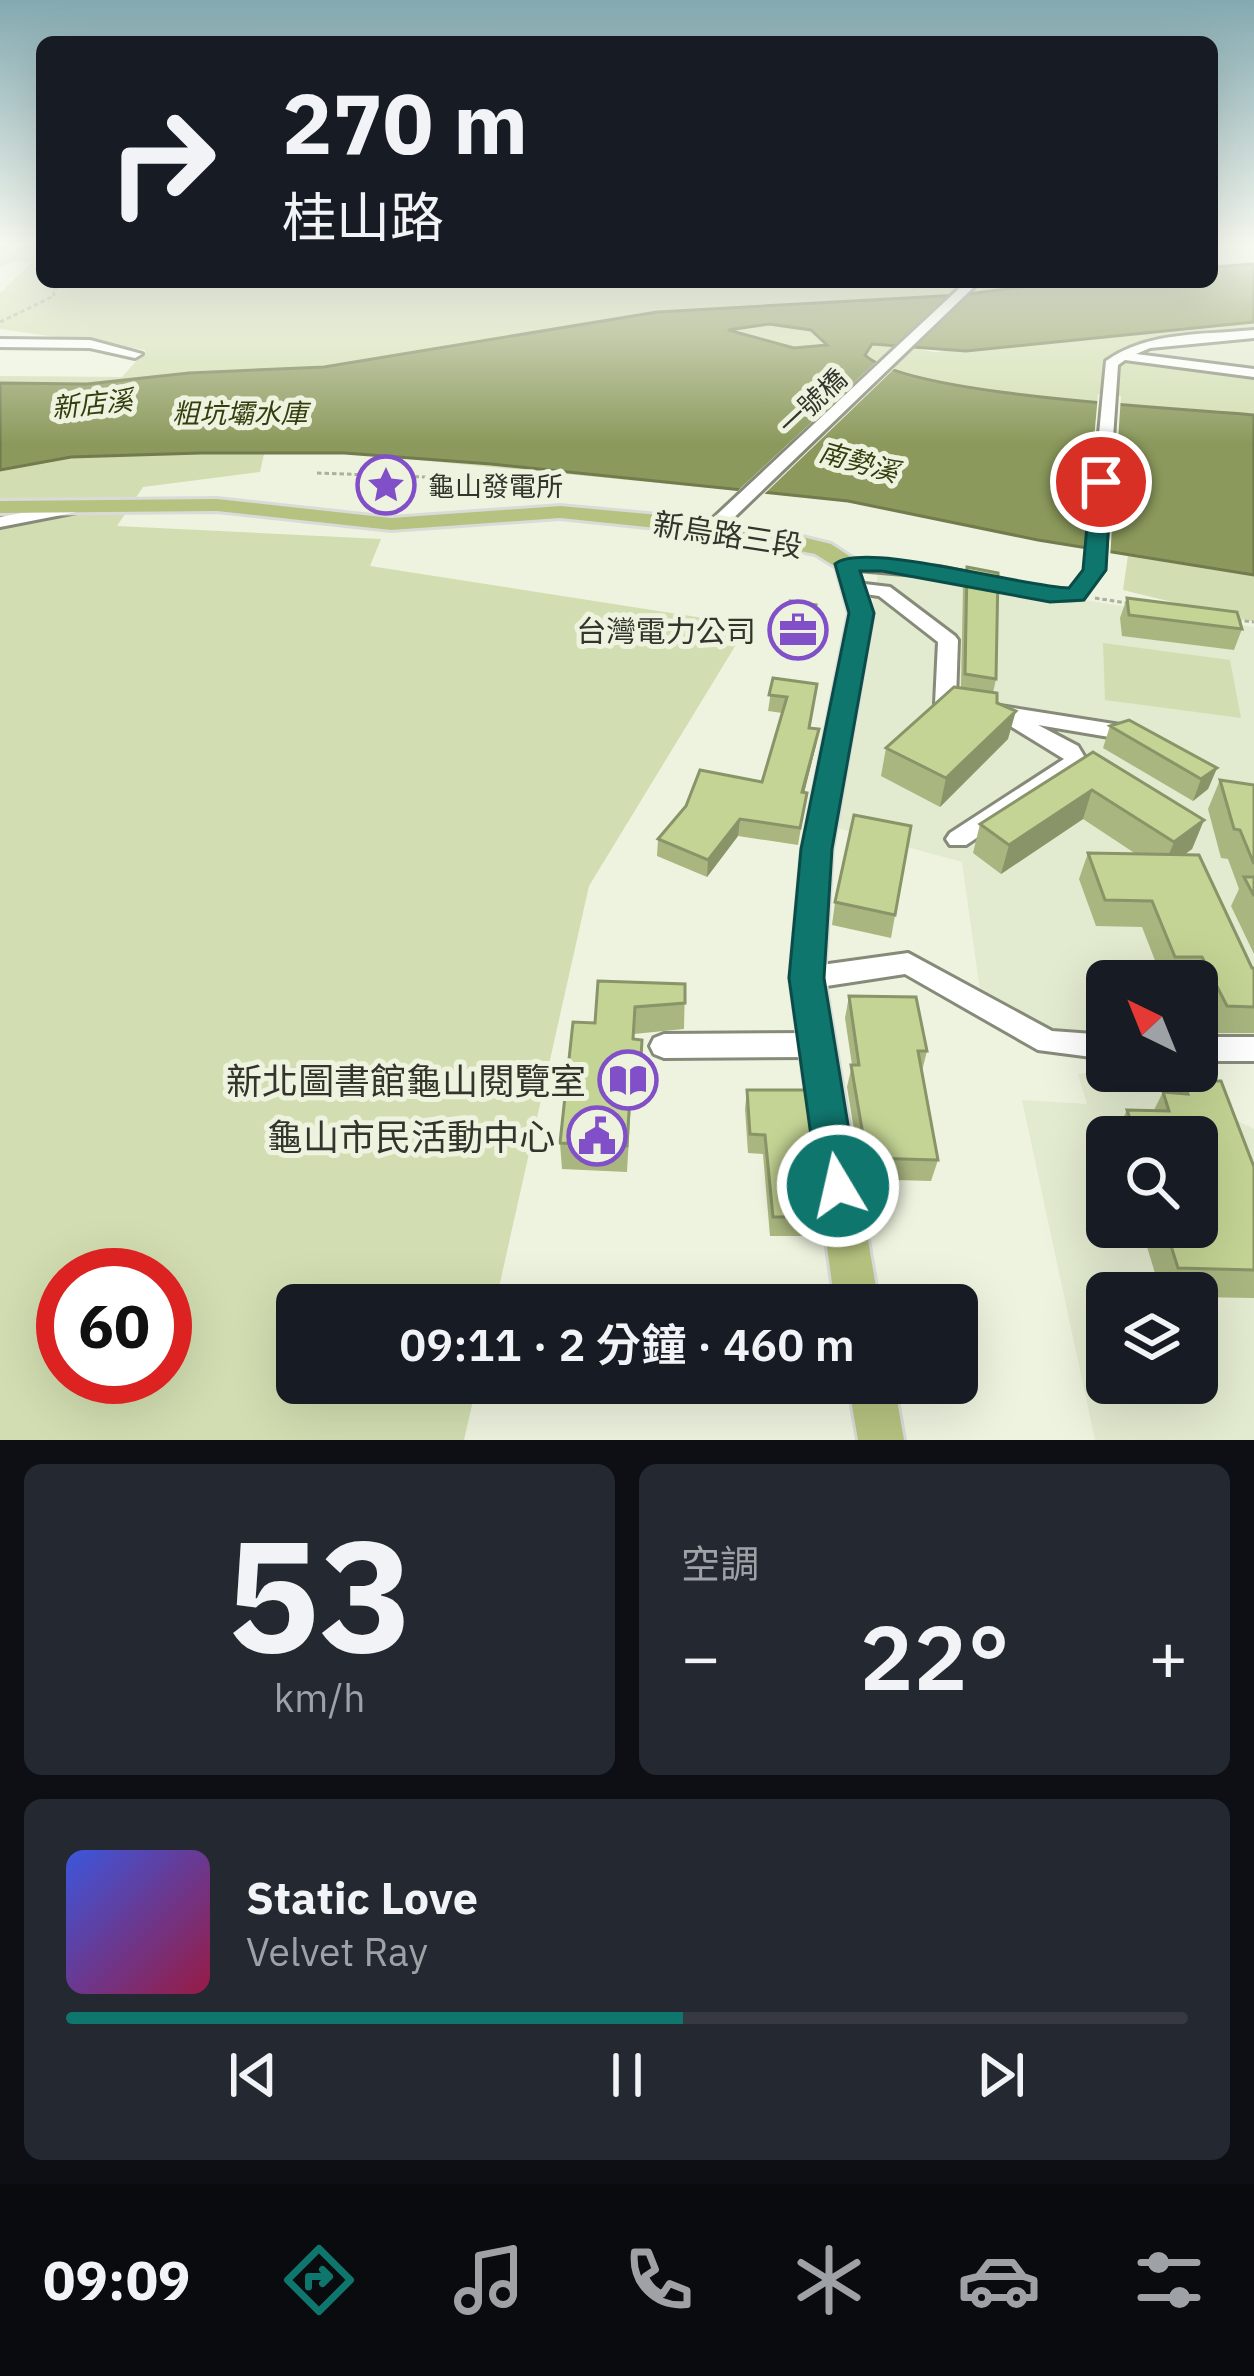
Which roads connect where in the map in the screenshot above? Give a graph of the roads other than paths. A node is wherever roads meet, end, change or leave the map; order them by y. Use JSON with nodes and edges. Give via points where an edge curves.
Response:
{"nodes":[{"id":1,"x":944,"y":309,"type":"edge"},
{"id":2,"x":1254,"y":334,"type":"edge"},
{"id":3,"x":0,"y":343,"type":"edge"},
{"id":4,"x":135,"y":354,"type":"dead end"},
{"id":5,"x":1122,"y":356,"type":"junction"},
{"id":6,"x":1254,"y":373,"type":"edge"},
{"id":7,"x":105,"y":503,"type":"junction"},
{"id":8,"x":0,"y":508,"type":"edge"},
{"id":9,"x":0,"y":522,"type":"edge"},
{"id":10,"x":714,"y":527,"type":"junction"},
{"id":11,"x":851,"y":576,"type":"junction"},
{"id":12,"x":992,"y":711,"type":"junction"},
{"id":13,"x":1146,"y":741,"type":"edge"},
{"id":14,"x":958,"y":839,"type":"dead end"},
{"id":15,"x":807,"y":978,"type":"junction"},
{"id":16,"x":815,"y":1045,"type":"junction"},
{"id":17,"x":1086,"y":1045,"type":"edge"},
{"id":18,"x":664,"y":1046,"type":"dead end"},
{"id":19,"x":1218,"y":1048,"type":"edge"},
{"id":20,"x":1254,"y":1049,"type":"edge"},
{"id":21,"x":854,"y":1284,"type":"edge"},
{"id":22,"x":875,"y":1404,"type":"edge"},
{"id":23,"x":881,"y":1440,"type":"edge"}],
"edges":[{"from":1,"to":10,"type":"street","name":"一號橋"},
{"from":2,"to":5,"type":"street","via":[[1148,344]]},
{"from":3,"to":4,"type":"street","via":[[90,344]]},
{"from":5,"to":6,"type":"street"},
{"from":5,"to":11,"type":"street","via":[[1109,369],[1095,570],[1075,595],[882,564]]},
{"from":7,"to":8,"type":"main road","name":"新烏路三段"},
{"from":7,"to":9,"type":"street"},
{"from":7,"to":10,"type":"main road","name":"新烏路三段","via":[[217,505],[355,523],[534,512]]},
{"from":10,"to":11,"type":"main road","name":"新烏路三段","via":[[823,549]]},
{"from":11,"to":12,"type":"street","via":[[948,640],[944,704]]},
{"from":11,"to":15,"type":"main road","via":[[862,613],[817,849]]},
{"from":12,"to":13,"type":"street","via":[[1128,731]]},
{"from":12,"to":14,"type":"street","via":[[1076,761]]},
{"from":15,"to":16,"type":"main road"},
{"from":15,"to":17,"type":"street","via":[[908,963],[1048,1042]]},
{"from":16,"to":18,"type":"street"},
{"from":16,"to":21,"type":"main road"},
{"from":19,"to":20,"type":"street"},
{"from":22,"to":23,"type":"main road"}]}
